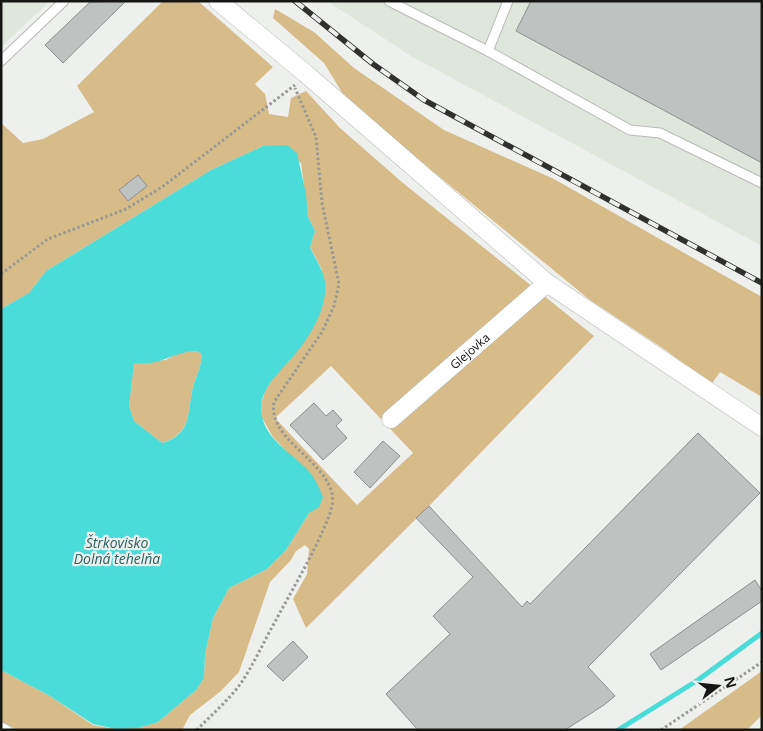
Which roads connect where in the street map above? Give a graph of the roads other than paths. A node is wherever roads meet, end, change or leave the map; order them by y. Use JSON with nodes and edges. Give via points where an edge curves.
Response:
{"nodes":[{"id":1,"x":64,"y":1,"type":"edge"},
{"id":2,"x":218,"y":1,"type":"edge"},
{"id":3,"x":389,"y":1,"type":"edge"},
{"id":4,"x":508,"y":1,"type":"edge"},
{"id":5,"x":488,"y":51,"type":"junction"},
{"id":6,"x":1,"y":61,"type":"edge"},
{"id":7,"x":762,"y":183,"type":"edge"},
{"id":8,"x":547,"y":283,"type":"junction"},
{"id":9,"x":391,"y":419,"type":"dead end"},
{"id":10,"x":762,"y":427,"type":"edge"},
{"id":11,"x":1,"y":727,"type":"edge"},
{"id":12,"x":7,"y":730,"type":"edge"}],
"edges":[{"from":1,"to":6,"type":"lane"},
{"from":2,"to":8,"type":"street","via":[[299,79]]},
{"from":3,"to":5,"type":"lane"},
{"from":4,"to":5,"type":"lane"},
{"from":5,"to":7,"type":"lane","via":[[630,130],[660,133]]},
{"from":8,"to":9,"type":"street","name":"Glejovka"},
{"from":8,"to":10,"type":"street"},
{"from":11,"to":12,"type":"lane"}]}
